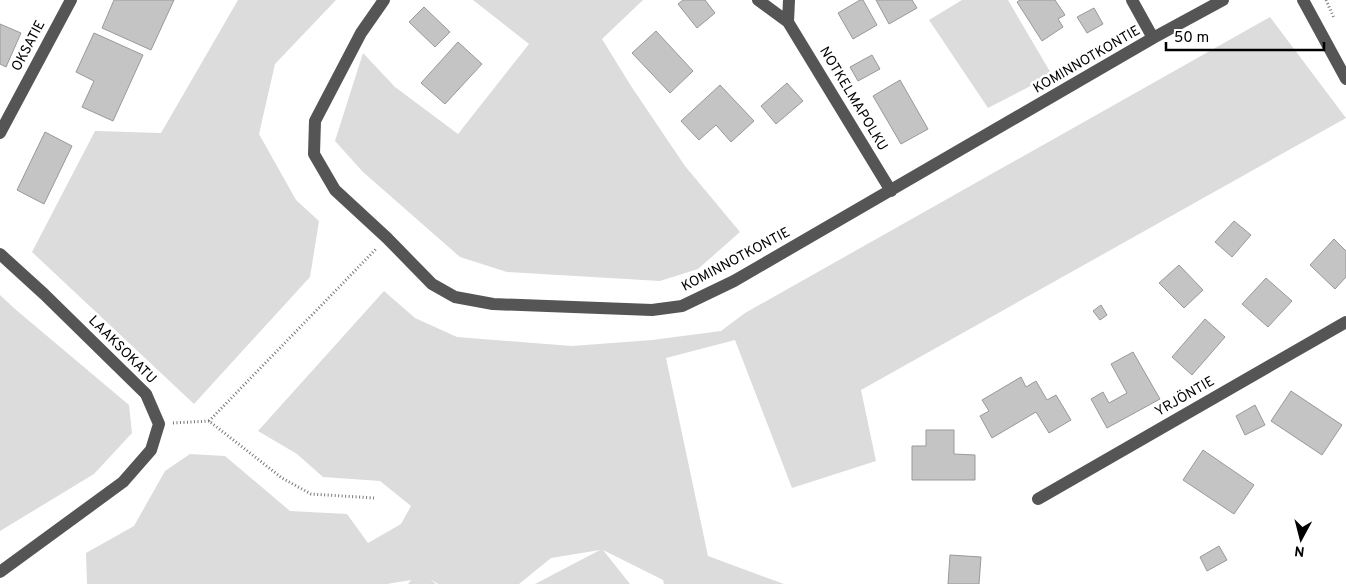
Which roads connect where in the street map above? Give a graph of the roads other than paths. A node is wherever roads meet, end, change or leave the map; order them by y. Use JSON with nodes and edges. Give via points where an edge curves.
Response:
{"nodes":[{"id":1,"x":71,"y":0,"type":"edge"},
{"id":2,"x":384,"y":0,"type":"edge"},
{"id":3,"x":758,"y":0,"type":"edge"},
{"id":4,"x":788,"y":0,"type":"edge"},
{"id":5,"x":1132,"y":0,"type":"edge"},
{"id":6,"x":1223,"y":0,"type":"edge"},
{"id":7,"x":1303,"y":0,"type":"edge"},
{"id":8,"x":788,"y":22,"type":"junction"},
{"id":9,"x":1152,"y":38,"type":"junction"},
{"id":10,"x":1346,"y":79,"type":"edge"},
{"id":11,"x":0,"y":133,"type":"edge"},
{"id":12,"x":891,"y":191,"type":"junction"},
{"id":13,"x":0,"y":254,"type":"edge"},
{"id":14,"x":1346,"y":322,"type":"edge"},
{"id":15,"x":1038,"y":499,"type":"dead end"},
{"id":16,"x":0,"y":572,"type":"edge"}],
"edges":[{"from":1,"to":11,"type":"street","name":"OKSATIE"},
{"from":2,"to":12,"type":"street","name":"KOMINNOTKONTIE","via":[[361,33],[316,121],[314,154],[334,190],[432,284],[455,297],[493,304],[652,310],[682,306],[734,281]]},
{"from":3,"to":8,"type":"street","name":"NOTKELMAPOLKU"},
{"from":4,"to":8,"type":"street"},
{"from":5,"to":9,"type":"street"},
{"from":6,"to":9,"type":"street","name":"KOMINNOTKONTIE"},
{"from":7,"to":10,"type":"street"},
{"from":8,"to":12,"type":"street","name":"NOTKELMAPOLKU"},
{"from":9,"to":12,"type":"street","name":"KOMINNOTKONTIE"},
{"from":13,"to":16,"type":"street","name":"LAAKSOKATU","via":[[146,394],[159,424],[152,450],[123,482]]},
{"from":14,"to":15,"type":"street","name":"YRJÖNTIE"}]}
